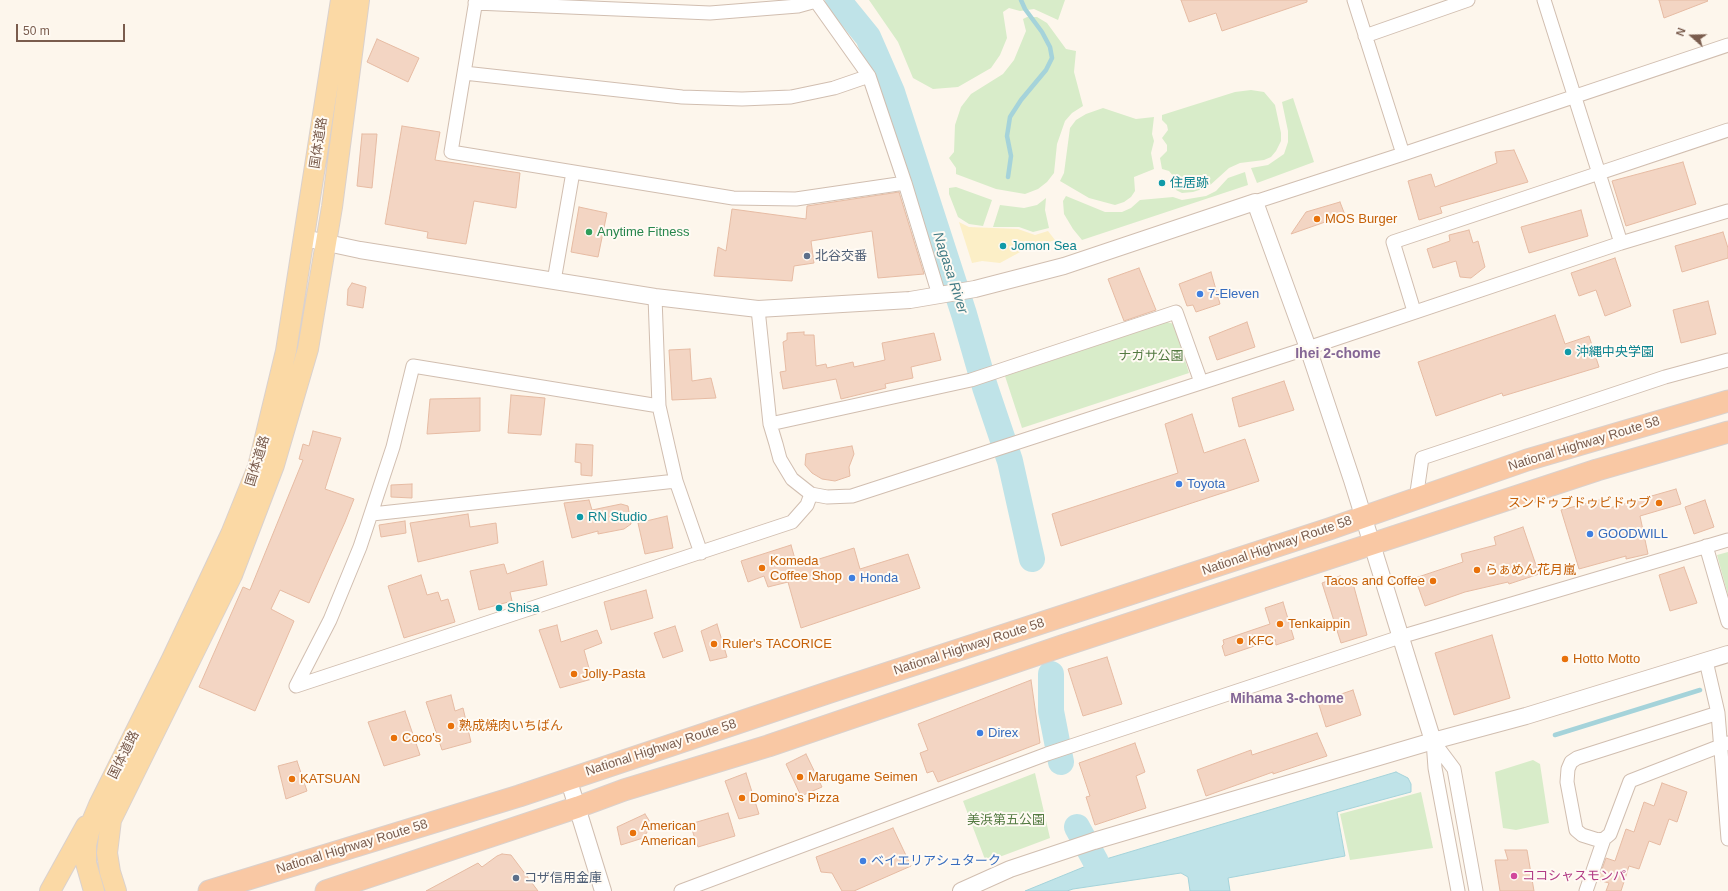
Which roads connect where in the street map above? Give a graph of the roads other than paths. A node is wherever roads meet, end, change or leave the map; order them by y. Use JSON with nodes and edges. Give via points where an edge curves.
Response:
{"nodes":[{"id":1,"x":341,"y":0,"type":"edge"},
{"id":2,"x":359,"y":0,"type":"edge"},
{"id":3,"x":816,"y":0,"type":"edge"},
{"id":4,"x":1354,"y":0,"type":"edge"},
{"id":5,"x":1468,"y":0,"type":"edge"},
{"id":6,"x":1544,"y":0,"type":"edge"},
{"id":7,"x":475,"y":2,"type":"edge"},
{"id":8,"x":1449,"y":3,"type":"edge"},
{"id":9,"x":1365,"y":36,"type":"junction"},
{"id":10,"x":1728,"y":45,"type":"edge"},
{"id":11,"x":464,"y":73,"type":"junction"},
{"id":12,"x":869,"y":76,"type":"junction"},
{"id":13,"x":1575,"y":96,"type":"junction"},
{"id":14,"x":1728,"y":130,"type":"edge"},
{"id":15,"x":1403,"y":154,"type":"junction"},
{"id":16,"x":573,"y":172,"type":"junction"},
{"id":17,"x":1600,"y":172,"type":"junction"},
{"id":18,"x":905,"y":182,"type":"junction"},
{"id":19,"x":1255,"y":202,"type":"junction"},
{"id":20,"x":1728,"y":211,"type":"edge"},
{"id":21,"x":304,"y":238,"type":"junction"},
{"id":22,"x":326,"y":242,"type":"junction"},
{"id":23,"x":1622,"y":243,"type":"junction"},
{"id":24,"x":554,"y":281,"type":"junction"},
{"id":25,"x":940,"y":295,"type":"junction"},
{"id":26,"x":655,"y":297,"type":"junction"},
{"id":27,"x":758,"y":309,"type":"junction"},
{"id":28,"x":1414,"y":311,"type":"junction"},
{"id":29,"x":1308,"y":348,"type":"junction"},
{"id":30,"x":1728,"y":360,"type":"edge"},
{"id":31,"x":1201,"y":382,"type":"junction"},
{"id":32,"x":1728,"y":401,"type":"edge"},
{"id":33,"x":659,"y":406,"type":"junction"},
{"id":34,"x":770,"y":424,"type":"junction"},
{"id":35,"x":1728,"y":432,"type":"edge"},
{"id":36,"x":676,"y":481,"type":"junction"},
{"id":37,"x":811,"y":494,"type":"junction"},
{"id":38,"x":1416,"y":499,"type":"junction"},
{"id":39,"x":372,"y":514,"type":"junction"},
{"id":40,"x":1364,"y":516,"type":"junction"},
{"id":41,"x":1728,"y":540,"type":"edge"},
{"id":42,"x":1373,"y":544,"type":"junction"},
{"id":43,"x":1706,"y":546,"type":"junction"},
{"id":44,"x":701,"y":553,"type":"junction"},
{"id":45,"x":1728,"y":622,"type":"edge"},
{"id":46,"x":1400,"y":636,"type":"junction"},
{"id":47,"x":1728,"y":654,"type":"edge"},
{"id":48,"x":1706,"y":660,"type":"junction"},
{"id":49,"x":1718,"y":713,"type":"junction"},
{"id":50,"x":1432,"y":741,"type":"junction"},
{"id":51,"x":1725,"y":744,"type":"edge"},
{"id":52,"x":568,"y":778,"type":"junction"},
{"id":53,"x":99,"y":805,"type":"junction"},
{"id":54,"x":578,"y":808,"type":"junction"},
{"id":55,"x":1604,"y":839,"type":"junction"},
{"id":56,"x":1728,"y":839,"type":"edge"},
{"id":57,"x":601,"y":890,"type":"edge"},
{"id":58,"x":50,"y":891,"type":"edge"},
{"id":59,"x":94,"y":891,"type":"edge"},
{"id":60,"x":116,"y":891,"type":"edge"},
{"id":61,"x":209,"y":891,"type":"edge"},
{"id":62,"x":326,"y":891,"type":"edge"},
{"id":63,"x":681,"y":891,"type":"edge"},
{"id":64,"x":961,"y":891,"type":"edge"},
{"id":65,"x":1458,"y":891,"type":"edge"},
{"id":66,"x":1476,"y":891,"type":"edge"},
{"id":67,"x":1586,"y":891,"type":"edge"}],
"edges":[{"from":1,"to":21,"type":"main road","name":"国体道路"},
{"from":2,"to":22,"type":"main road","name":"国体道路"},
{"from":3,"to":7,"type":"street","via":[[798,6],[710,13]]},
{"from":3,"to":12,"type":"street"},
{"from":4,"to":9,"type":"street"},
{"from":5,"to":8,"type":"street"},
{"from":6,"to":13,"type":"street"},
{"from":7,"to":11,"type":"street"},
{"from":8,"to":9,"type":"street"},
{"from":9,"to":15,"type":"street"},
{"from":10,"to":13,"type":"street"},
{"from":11,"to":12,"type":"street","via":[[682,97],[742,99],[790,97],[834,88]]},
{"from":11,"to":16,"type":"street","via":[[451,152]]},
{"from":12,"to":18,"type":"street"},
{"from":13,"to":15,"type":"street"},
{"from":13,"to":17,"type":"street"},
{"from":14,"to":17,"type":"street"},
{"from":15,"to":19,"type":"street"},
{"from":16,"to":18,"type":"street","via":[[733,198],[796,198]]},
{"from":16,"to":24,"type":"street"},
{"from":17,"to":23,"type":"street"},
{"from":17,"to":28,"type":"street","via":[[1393,242]]},
{"from":18,"to":25,"type":"street"},
{"from":19,"to":25,"type":"street","via":[[1064,266],[974,290]]},
{"from":19,"to":29,"type":"street"},
{"from":20,"to":23,"type":"street"},
{"from":21,"to":22,"type":"street"},
{"from":21,"to":53,"type":"main road","name":"国体道路","via":[[286,351],[258,467],[228,541]]},
{"from":22,"to":24,"type":"street","via":[[360,250]]},
{"from":22,"to":60,"type":"main road","name":"国体道路","via":[[308,349],[274,465],[232,575],[110,820],[107,853]]},
{"from":23,"to":28,"type":"street"},
{"from":24,"to":26,"type":"street"},
{"from":25,"to":27,"type":"street","via":[[910,300]]},
{"from":26,"to":27,"type":"street"},
{"from":26,"to":33,"type":"street"},
{"from":27,"to":34,"type":"street"},
{"from":28,"to":29,"type":"street"},
{"from":29,"to":31,"type":"street"},
{"from":29,"to":40,"type":"street"},
{"from":30,"to":38,"type":"street","via":[[1665,378],[1422,458]]},
{"from":31,"to":34,"type":"street","via":[[1176,312],[971,380]]},
{"from":31,"to":37,"type":"street","via":[[852,496],[827,497]]},
{"from":32,"to":38,"type":"highway","name":"National Highway Route 58","via":[[1527,460]]},
{"from":33,"to":36,"type":"street"},
{"from":33,"to":39,"type":"street","via":[[413,366],[393,447]]},
{"from":34,"to":37,"type":"street","via":[[780,459],[792,479]]},
{"from":35,"to":42,"type":"highway","via":[[1597,470]]},
{"from":36,"to":39,"type":"street"},
{"from":36,"to":44,"type":"street"},
{"from":37,"to":44,"type":"street","via":[[807,505],[792,522]]},
{"from":38,"to":40,"type":"highway","name":"National Highway Route 58"},
{"from":39,"to":44,"type":"street","via":[[330,620],[296,686]]},
{"from":40,"to":42,"type":"street"},
{"from":40,"to":52,"type":"highway","name":"National Highway Route 58"},
{"from":41,"to":43,"type":"street"},
{"from":42,"to":46,"type":"street"},
{"from":42,"to":54,"type":"highway","via":[[768,746],[624,790]]},
{"from":43,"to":45,"type":"street"},
{"from":43,"to":46,"type":"street"},
{"from":46,"to":50,"type":"street"},
{"from":46,"to":63,"type":"street","via":[[1047,754]]},
{"from":47,"to":48,"type":"street"},
{"from":48,"to":49,"type":"street"},
{"from":48,"to":50,"type":"street","via":[[1526,716]]},
{"from":49,"to":51,"type":"street"},
{"from":49,"to":55,"type":"street","via":[[1571,762],[1567,782],[1576,830],[1582,835],[1598,840]]},
{"from":50,"to":64,"type":"street","via":[[1094,841],[1010,869]]},
{"from":50,"to":65,"type":"street"},
{"from":50,"to":66,"type":"street","via":[[1454,769]]},
{"from":51,"to":55,"type":"street","via":[[1630,781],[1610,834]]},
{"from":51,"to":56,"type":"street"},
{"from":52,"to":54,"type":"street"},
{"from":52,"to":61,"type":"highway","name":"National Highway Route 58"},
{"from":53,"to":58,"type":"main road"},
{"from":53,"to":59,"type":"main road","name":"国体道路","via":[[86,845],[86,863]]},
{"from":54,"to":57,"type":"street"},
{"from":54,"to":62,"type":"highway"},
{"from":55,"to":67,"type":"street"}]}
